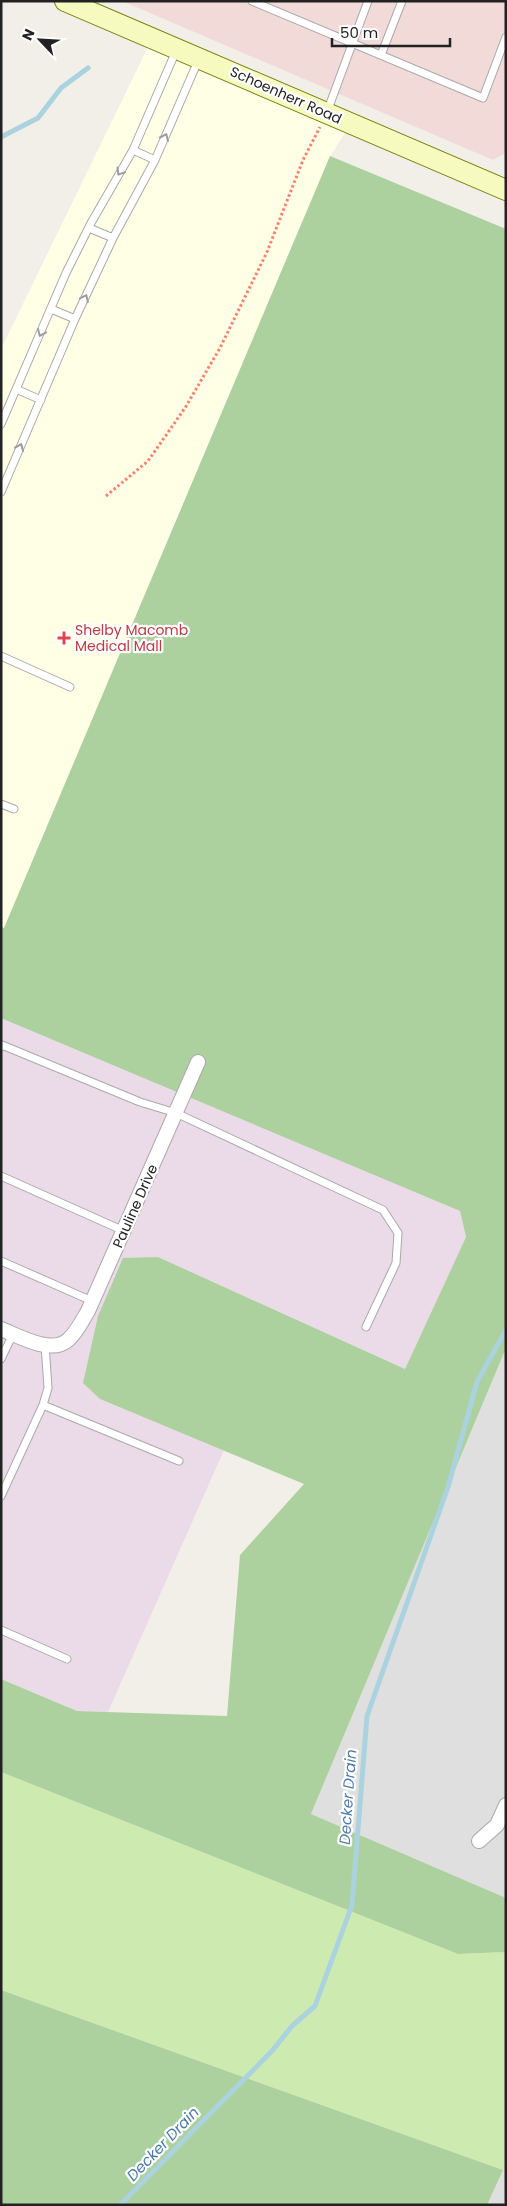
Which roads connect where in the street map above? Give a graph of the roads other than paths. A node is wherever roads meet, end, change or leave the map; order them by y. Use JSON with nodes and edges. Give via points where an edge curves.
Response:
{"nodes":[{"id":1,"x":65,"y":1,"type":"edge"},
{"id":2,"x":252,"y":1,"type":"edge"},
{"id":3,"x":368,"y":1,"type":"edge"},
{"id":4,"x":402,"y":1,"type":"edge"},
{"id":5,"x":506,"y":37,"type":"edge"},
{"id":6,"x":352,"y":43,"type":"junction"},
{"id":7,"x":178,"y":48,"type":"junction"},
{"id":8,"x":381,"y":55,"type":"junction"},
{"id":9,"x":200,"y":58,"type":"junction"},
{"id":10,"x":327,"y":113,"type":"junction"},
{"id":11,"x":133,"y":150,"type":"junction"},
{"id":12,"x":155,"y":160,"type":"junction"},
{"id":13,"x":506,"y":190,"type":"edge"},
{"id":14,"x":89,"y":228,"type":"junction"},
{"id":15,"x":112,"y":238,"type":"junction"},
{"id":16,"x":51,"y":309,"type":"junction"},
{"id":17,"x":75,"y":319,"type":"junction"},
{"id":18,"x":16,"y":389,"type":"junction"},
{"id":19,"x":41,"y":400,"type":"junction"},
{"id":20,"x":1,"y":424,"type":"edge"},
{"id":21,"x":4,"y":479,"type":"edge"},
{"id":22,"x":1,"y":492,"type":"edge"},
{"id":23,"x":1,"y":656,"type":"edge"},
{"id":24,"x":70,"y":686,"type":"dead end"},
{"id":25,"x":1,"y":804,"type":"edge"},
{"id":26,"x":14,"y":810,"type":"dead end"},
{"id":27,"x":1,"y":1047,"type":"edge"},
{"id":28,"x":198,"y":1062,"type":"dead end"},
{"id":29,"x":176,"y":1113,"type":"junction"},
{"id":30,"x":1,"y":1176,"type":"edge"},
{"id":31,"x":124,"y":1230,"type":"junction"},
{"id":32,"x":1,"y":1262,"type":"edge"},
{"id":33,"x":92,"y":1301,"type":"junction"},
{"id":34,"x":366,"y":1327,"type":"dead end"},
{"id":35,"x":7,"y":1332,"type":"edge"},
{"id":36,"x":44,"y":1344,"type":"junction"},
{"id":37,"x":1,"y":1359,"type":"edge"},
{"id":38,"x":43,"y":1406,"type":"junction"},
{"id":39,"x":179,"y":1461,"type":"dead end"},
{"id":40,"x":1,"y":1496,"type":"edge"},
{"id":41,"x":1,"y":1630,"type":"edge"},
{"id":42,"x":67,"y":1659,"type":"dead end"},
{"id":43,"x":506,"y":1805,"type":"edge"},
{"id":44,"x":479,"y":1841,"type":"dead end"}],
"edges":[{"from":1,"to":7,"type":"street","name":"Schoenherr Road"},
{"from":2,"to":6,"type":"lane"},
{"from":3,"to":6,"type":"lane"},
{"from":4,"to":8,"type":"lane"},
{"from":5,"to":8,"type":"lane","via":[[483,98]]},
{"from":6,"to":8,"type":"lane"},
{"from":6,"to":10,"type":"lane"},
{"from":7,"to":9,"type":"street","name":"Schoenherr Road"},
{"from":7,"to":11,"type":"lane"},
{"from":9,"to":10,"type":"street","name":"Schoenherr Road"},
{"from":12,"to":9,"type":"lane","one_way":true},
{"from":10,"to":13,"type":"street","name":"Schoenherr Road"},
{"from":11,"to":12,"type":"lane"},
{"from":11,"to":14,"type":"lane","one_way":true},
{"from":12,"to":15,"type":"lane"},
{"from":14,"to":15,"type":"lane"},
{"from":14,"to":16,"type":"lane"},
{"from":17,"to":15,"type":"lane","one_way":true},
{"from":16,"to":17,"type":"lane"},
{"from":16,"to":18,"type":"lane","one_way":true},
{"from":17,"to":19,"type":"lane"},
{"from":18,"to":19,"type":"lane"},
{"from":18,"to":20,"type":"lane"},
{"from":21,"to":19,"type":"lane","one_way":true},
{"from":21,"to":22,"type":"lane"},
{"from":23,"to":24,"type":"lane"},
{"from":25,"to":26,"type":"lane"},
{"from":27,"to":29,"type":"lane"},
{"from":28,"to":29,"type":"street","name":"Pauline Drive"},
{"from":29,"to":31,"type":"street","name":"Pauline Drive"},
{"from":29,"to":34,"type":"lane","via":[[383,1210],[398,1233],[396,1263]]},
{"from":30,"to":31,"type":"lane"},
{"from":31,"to":33,"type":"street","name":"Pauline Drive"},
{"from":32,"to":33,"type":"lane"},
{"from":33,"to":36,"type":"street","name":"Pauline Drive","via":[[76,1331],[62,1344]]},
{"from":35,"to":36,"type":"street"},
{"from":35,"to":37,"type":"lane"},
{"from":36,"to":38,"type":"lane","via":[[48,1388]]},
{"from":38,"to":39,"type":"lane"},
{"from":38,"to":40,"type":"lane"},
{"from":41,"to":42,"type":"lane"},
{"from":43,"to":44,"type":"street","via":[[497,1825]]}]}
